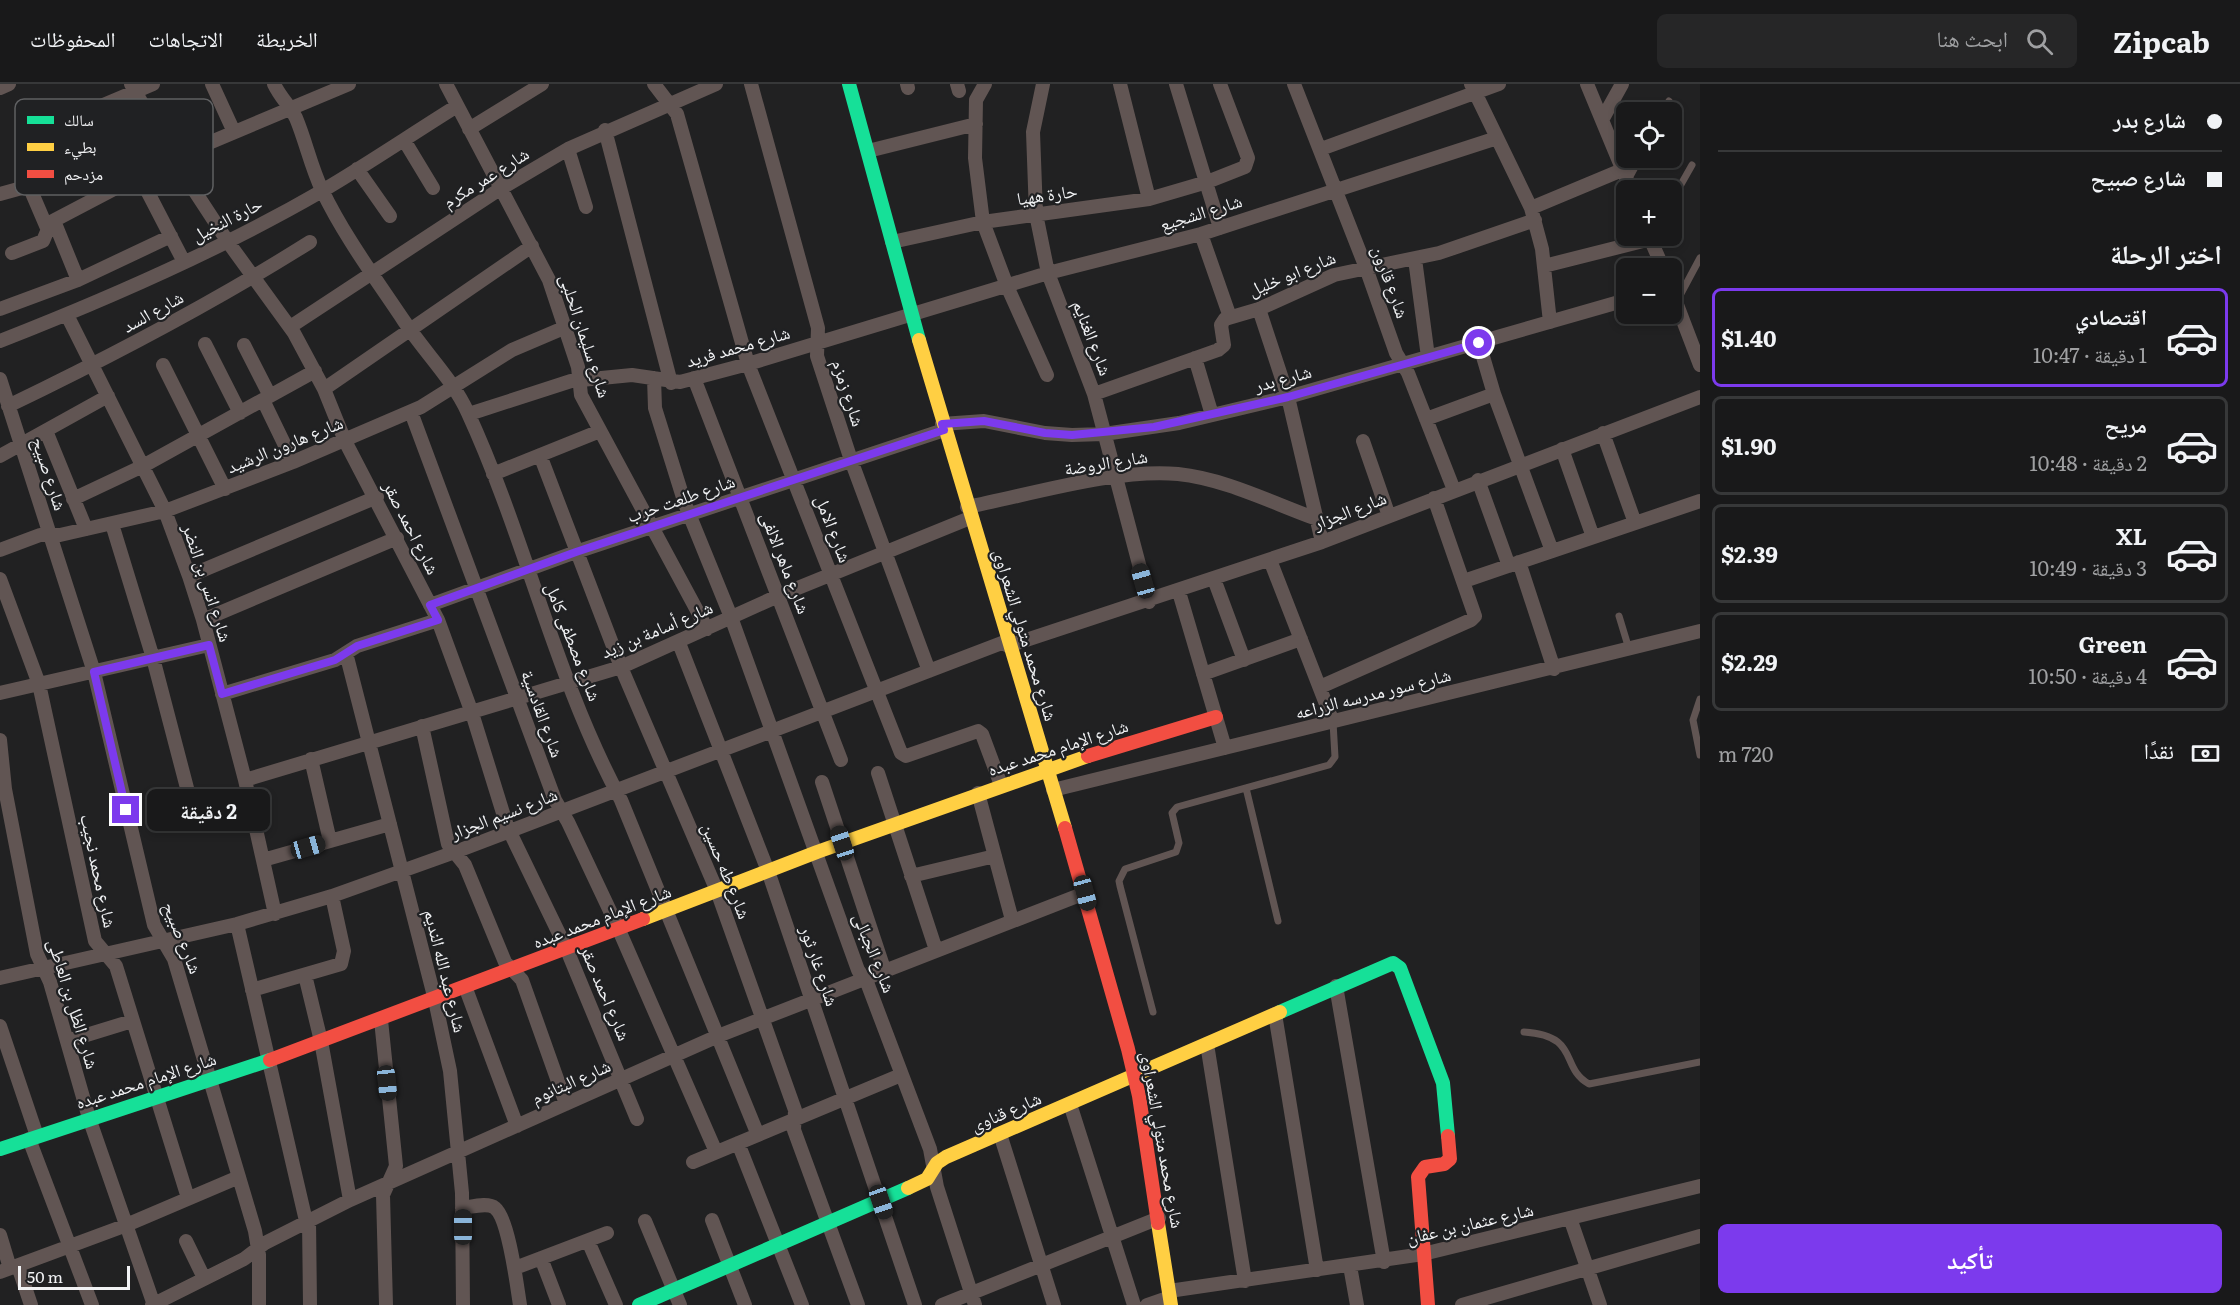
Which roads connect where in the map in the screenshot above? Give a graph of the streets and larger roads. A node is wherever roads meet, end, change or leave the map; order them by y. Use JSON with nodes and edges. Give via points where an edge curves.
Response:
{"nodes":[{"id":1,"x":9,"y":84,"type":"edge"},
{"id":2,"x":153,"y":84,"type":"edge"},
{"id":3,"x":212,"y":84,"type":"edge"},
{"id":4,"x":274,"y":84,"type":"edge"},
{"id":5,"x":349,"y":84,"type":"edge"},
{"id":6,"x":446,"y":84,"type":"edge"},
{"id":7,"x":542,"y":84,"type":"edge"},
{"id":8,"x":654,"y":84,"type":"edge"},
{"id":9,"x":716,"y":84,"type":"edge"},
{"id":10,"x":751,"y":84,"type":"edge"},
{"id":11,"x":849,"y":84,"type":"edge"},
{"id":12,"x":986,"y":84,"type":"edge"},
{"id":13,"x":1043,"y":84,"type":"edge"},
{"id":14,"x":1120,"y":84,"type":"edge"},
{"id":15,"x":1176,"y":84,"type":"edge"},
{"id":16,"x":1220,"y":84,"type":"edge"},
{"id":17,"x":1294,"y":84,"type":"edge"},
{"id":18,"x":1499,"y":84,"type":"edge"},
{"id":19,"x":1587,"y":84,"type":"edge"},
{"id":20,"x":1622,"y":84,"type":"edge"},
{"id":21,"x":0,"y":88,"type":"edge"},
{"id":22,"x":133,"y":89,"type":"edge"},
{"id":23,"x":1473,"y":89,"type":"edge"},
{"id":24,"x":111,"y":99,"type":"edge"},
{"id":25,"x":668,"y":102,"type":"junction"},
{"id":26,"x":457,"y":106,"type":"junction"},
{"id":27,"x":289,"y":108,"type":"junction"},
{"id":28,"x":1602,"y":120,"type":"junction"},
{"id":29,"x":976,"y":124,"type":"junction"},
{"id":30,"x":469,"y":129,"type":"junction"},
{"id":31,"x":605,"y":130,"type":"junction"},
{"id":32,"x":234,"y":132,"type":"junction"},
{"id":33,"x":1497,"y":138,"type":"junction"},
{"id":34,"x":404,"y":140,"type":"junction"},
{"id":35,"x":213,"y":141,"type":"edge"},
{"id":36,"x":568,"y":149,"type":"junction"},
{"id":37,"x":1321,"y":149,"type":"junction"},
{"id":38,"x":867,"y":151,"type":"junction"},
{"id":39,"x":357,"y":169,"type":"junction"},
{"id":40,"x":1627,"y":180,"type":"edge"},
{"id":41,"x":1207,"y":182,"type":"junction"},
{"id":42,"x":1616,"y":185,"type":"edge"},
{"id":43,"x":433,"y":188,"type":"dead end"},
{"id":44,"x":1336,"y":188,"type":"junction"},
{"id":45,"x":15,"y":189,"type":"edge"},
{"id":46,"x":500,"y":189,"type":"junction"},
{"id":47,"x":322,"y":191,"type":"junction"},
{"id":48,"x":0,"y":193,"type":"edge"},
{"id":49,"x":34,"y":195,"type":"edge"},
{"id":50,"x":106,"y":195,"type":"edge"},
{"id":51,"x":149,"y":195,"type":"edge"},
{"id":52,"x":197,"y":195,"type":"edge"},
{"id":53,"x":1149,"y":199,"type":"junction"},
{"id":54,"x":586,"y":207,"type":"dead end"},
{"id":55,"x":1036,"y":214,"type":"junction"},
{"id":56,"x":1533,"y":214,"type":"junction"},
{"id":57,"x":390,"y":216,"type":"dead end"},
{"id":58,"x":983,"y":222,"type":"junction"},
{"id":59,"x":51,"y":224,"type":"junction"},
{"id":60,"x":1220,"y":228,"type":"junction"},
{"id":61,"x":1201,"y":234,"type":"junction"},
{"id":62,"x":171,"y":236,"type":"junction"},
{"id":63,"x":228,"y":242,"type":"junction"},
{"id":64,"x":310,"y":242,"type":"dead end"},
{"id":65,"x":892,"y":242,"type":"junction"},
{"id":66,"x":532,"y":246,"type":"junction"},
{"id":67,"x":1618,"y":246,"type":"edge"},
{"id":68,"x":12,"y":253,"type":"dead end"},
{"id":69,"x":1415,"y":259,"type":"junction"},
{"id":70,"x":184,"y":262,"type":"junction"},
{"id":71,"x":1544,"y":266,"type":"junction"},
{"id":72,"x":1366,"y":268,"type":"junction"},
{"id":73,"x":373,"y":273,"type":"junction"},
{"id":74,"x":1048,"y":273,"type":"junction"},
{"id":75,"x":254,"y":277,"type":"junction"},
{"id":76,"x":78,"y":280,"type":"junction"},
{"id":77,"x":1007,"y":286,"type":"junction"},
{"id":78,"x":1616,"y":303,"type":"edge"},
{"id":79,"x":0,"y":309,"type":"edge"},
{"id":80,"x":1259,"y":309,"type":"junction"},
{"id":81,"x":67,"y":315,"type":"junction"},
{"id":82,"x":912,"y":315,"type":"junction"},
{"id":83,"x":1230,"y":317,"type":"junction"},
{"id":84,"x":1682,"y":317,"type":"edge"},
{"id":85,"x":1550,"y":322,"type":"junction"},
{"id":86,"x":290,"y":327,"type":"junction"},
{"id":87,"x":566,"y":327,"type":"junction"},
{"id":88,"x":410,"y":329,"type":"junction"},
{"id":89,"x":0,"y":341,"type":"edge"},
{"id":90,"x":819,"y":342,"type":"junction"},
{"id":91,"x":1479,"y":343,"type":"junction"},
{"id":92,"x":205,"y":344,"type":"dead end"},
{"id":93,"x":244,"y":345,"type":"dead end"},
{"id":94,"x":1428,"y":357,"type":"junction"},
{"id":95,"x":1699,"y":357,"type":"edge"},
{"id":96,"x":1196,"y":358,"type":"junction"},
{"id":97,"x":748,"y":364,"type":"junction"},
{"id":98,"x":93,"y":365,"type":"junction"},
{"id":99,"x":163,"y":365,"type":"dead end"},
{"id":100,"x":1403,"y":365,"type":"junction"},
{"id":101,"x":315,"y":371,"type":"junction"},
{"id":102,"x":1047,"y":375,"type":"dead end"},
{"id":103,"x":654,"y":378,"type":"junction"},
{"id":104,"x":694,"y":378,"type":"junction"},
{"id":105,"x":0,"y":379,"type":"edge"},
{"id":106,"x":579,"y":381,"type":"junction"},
{"id":107,"x":671,"y":382,"type":"junction"},
{"id":108,"x":455,"y":387,"type":"junction"},
{"id":109,"x":324,"y":389,"type":"junction"},
{"id":110,"x":1094,"y":394,"type":"junction"},
{"id":111,"x":1494,"y":394,"type":"junction"},
{"id":112,"x":108,"y":396,"type":"junction"},
{"id":113,"x":1700,"y":396,"type":"edge"},
{"id":114,"x":1288,"y":397,"type":"junction"},
{"id":115,"x":266,"y":398,"type":"junction"},
{"id":116,"x":8,"y":406,"type":"junction"},
{"id":117,"x":411,"y":412,"type":"junction"},
{"id":118,"x":240,"y":413,"type":"junction"},
{"id":119,"x":468,"y":414,"type":"junction"},
{"id":120,"x":1212,"y":416,"type":"junction"},
{"id":121,"x":1426,"y":418,"type":"junction"},
{"id":122,"x":943,"y":427,"type":"junction"},
{"id":123,"x":46,"y":431,"type":"junction"},
{"id":124,"x":600,"y":431,"type":"junction"},
{"id":125,"x":1603,"y":433,"type":"junction"},
{"id":126,"x":1104,"y":434,"type":"junction"},
{"id":127,"x":199,"y":436,"type":"junction"},
{"id":128,"x":345,"y":441,"type":"junction"},
{"id":129,"x":1363,"y":441,"type":"dead end"},
{"id":130,"x":21,"y":444,"type":"junction"},
{"id":131,"x":1562,"y":449,"type":"junction"},
{"id":132,"x":540,"y":455,"type":"junction"},
{"id":133,"x":0,"y":456,"type":"edge"},
{"id":134,"x":851,"y":460,"type":"junction"},
{"id":135,"x":293,"y":462,"type":"junction"},
{"id":136,"x":1520,"y":465,"type":"junction"},
{"id":137,"x":143,"y":466,"type":"junction"},
{"id":138,"x":493,"y":474,"type":"junction"},
{"id":139,"x":1114,"y":478,"type":"junction"},
{"id":140,"x":795,"y":479,"type":"junction"},
{"id":141,"x":1478,"y":480,"type":"junction"},
{"id":142,"x":225,"y":489,"type":"junction"},
{"id":143,"x":1454,"y":490,"type":"junction"},
{"id":144,"x":376,"y":497,"type":"junction"},
{"id":145,"x":74,"y":498,"type":"junction"},
{"id":146,"x":740,"y":498,"type":"junction"},
{"id":147,"x":1434,"y":498,"type":"junction"},
{"id":148,"x":1700,"y":501,"type":"edge"},
{"id":149,"x":165,"y":512,"type":"junction"},
{"id":150,"x":969,"y":512,"type":"junction"},
{"id":151,"x":688,"y":515,"type":"junction"},
{"id":152,"x":1389,"y":516,"type":"junction"},
{"id":153,"x":1317,"y":519,"type":"junction"},
{"id":154,"x":1635,"y":523,"type":"junction"},
{"id":155,"x":112,"y":524,"type":"junction"},
{"id":156,"x":653,"y":527,"type":"junction"},
{"id":157,"x":86,"y":529,"type":"junction"},
{"id":158,"x":50,"y":535,"type":"junction"},
{"id":159,"x":1593,"y":537,"type":"junction"},
{"id":160,"x":397,"y":538,"type":"junction"},
{"id":161,"x":1322,"y":542,"type":"junction"},
{"id":162,"x":0,"y":550,"type":"edge"},
{"id":163,"x":1552,"y":551,"type":"junction"},
{"id":164,"x":576,"y":552,"type":"junction"},
{"id":165,"x":885,"y":552,"type":"junction"},
{"id":166,"x":1270,"y":560,"type":"junction"},
{"id":167,"x":1514,"y":564,"type":"junction"},
{"id":168,"x":527,"y":570,"type":"junction"},
{"id":169,"x":831,"y":574,"type":"junction"},
{"id":170,"x":189,"y":576,"type":"junction"},
{"id":171,"x":0,"y":579,"type":"edge"},
{"id":172,"x":1214,"y":579,"type":"junction"},
{"id":173,"x":1464,"y":581,"type":"junction"},
{"id":174,"x":478,"y":588,"type":"junction"},
{"id":175,"x":1179,"y":591,"type":"junction"},
{"id":176,"x":778,"y":596,"type":"junction"},
{"id":177,"x":1149,"y":602,"type":"junction"},
{"id":178,"x":430,"y":605,"type":"junction"},
{"id":179,"x":731,"y":617,"type":"junction"},
{"id":180,"x":203,"y":620,"type":"junction"},
{"id":181,"x":438,"y":620,"type":"junction"},
{"id":182,"x":707,"y":629,"type":"junction"},
{"id":183,"x":1700,"y":631,"type":"edge"},
{"id":184,"x":1301,"y":639,"type":"junction"},
{"id":185,"x":679,"y":643,"type":"junction"},
{"id":186,"x":1008,"y":644,"type":"junction"},
{"id":187,"x":209,"y":645,"type":"junction"},
{"id":188,"x":346,"y":653,"type":"junction"},
{"id":189,"x":153,"y":658,"type":"junction"},
{"id":190,"x":1244,"y":660,"type":"junction"},
{"id":191,"x":621,"y":667,"type":"junction"},
{"id":192,"x":1554,"y":669,"type":"junction"},
{"id":193,"x":929,"y":671,"type":"junction"},
{"id":194,"x":94,"y":672,"type":"junction"},
{"id":195,"x":1203,"y":674,"type":"junction"},
{"id":196,"x":39,"y":684,"type":"junction"},
{"id":197,"x":569,"y":685,"type":"junction"},
{"id":198,"x":1320,"y":687,"type":"junction"},
{"id":199,"x":877,"y":691,"type":"junction"},
{"id":200,"x":0,"y":693,"type":"edge"},
{"id":201,"x":222,"y":694,"type":"junction"},
{"id":202,"x":517,"y":700,"type":"junction"},
{"id":203,"x":823,"y":711,"type":"junction"},
{"id":204,"x":472,"y":713,"type":"junction"},
{"id":205,"x":1216,"y":717,"type":"junction"},
{"id":206,"x":1333,"y":722,"type":"junction"},
{"id":207,"x":422,"y":726,"type":"junction"},
{"id":208,"x":771,"y":730,"type":"junction"},
{"id":209,"x":0,"y":740,"type":"edge"},
{"id":210,"x":369,"y":741,"type":"junction"},
{"id":211,"x":1225,"y":748,"type":"junction"},
{"id":212,"x":719,"y":750,"type":"junction"},
{"id":213,"x":311,"y":759,"type":"junction"},
{"id":214,"x":842,"y":760,"type":"dead end"},
{"id":215,"x":1047,"y":768,"type":"junction"},
{"id":216,"x":665,"y":770,"type":"junction"},
{"id":217,"x":878,"y":773,"type":"dead end"},
{"id":218,"x":245,"y":780,"type":"junction"},
{"id":219,"x":822,"y":782,"type":"dead end"},
{"id":220,"x":1001,"y":785,"type":"junction"},
{"id":221,"x":614,"y":789,"type":"junction"},
{"id":222,"x":1053,"y":790,"type":"junction"},
{"id":223,"x":978,"y":793,"type":"junction"},
{"id":224,"x":193,"y":811,"type":"dead end"},
{"id":225,"x":561,"y":811,"type":"junction"},
{"id":226,"x":390,"y":824,"type":"junction"},
{"id":227,"x":894,"y":824,"type":"junction"},
{"id":228,"x":510,"y":831,"type":"junction"},
{"id":229,"x":330,"y":841,"type":"junction"},
{"id":230,"x":842,"y":843,"type":"junction"},
{"id":231,"x":455,"y":852,"type":"junction"},
{"id":232,"x":818,"y":852,"type":"junction"},
{"id":233,"x":995,"y":856,"type":"junction"},
{"id":234,"x":263,"y":860,"type":"junction"},
{"id":235,"x":401,"y":871,"type":"junction"},
{"id":236,"x":768,"y":872,"type":"junction"},
{"id":237,"x":911,"y":876,"type":"junction"},
{"id":238,"x":717,"y":891,"type":"junction"},
{"id":239,"x":1085,"y":893,"type":"junction"},
{"id":240,"x":332,"y":896,"type":"junction"},
{"id":241,"x":667,"y":911,"type":"junction"},
{"id":242,"x":275,"y":914,"type":"junction"},
{"id":243,"x":1012,"y":920,"type":"junction"},
{"id":244,"x":237,"y":924,"type":"junction"},
{"id":245,"x":619,"y":930,"type":"junction"},
{"id":246,"x":165,"y":942,"type":"junction"},
{"id":247,"x":567,"y":950,"type":"junction"},
{"id":248,"x":936,"y":950,"type":"junction"},
{"id":249,"x":106,"y":954,"type":"junction"},
{"id":250,"x":43,"y":968,"type":"junction"},
{"id":251,"x":884,"y":969,"type":"junction"},
{"id":252,"x":514,"y":970,"type":"junction"},
{"id":253,"x":305,"y":975,"type":"junction"},
{"id":254,"x":863,"y":977,"type":"junction"},
{"id":255,"x":0,"y":978,"type":"edge"},
{"id":256,"x":1336,"y":986,"type":"junction"},
{"id":257,"x":466,"y":989,"type":"junction"},
{"id":258,"x":252,"y":990,"type":"junction"},
{"id":259,"x":811,"y":998,"type":"junction"},
{"id":260,"x":435,"y":1000,"type":"junction"},
{"id":261,"x":1275,"y":1014,"type":"junction"},
{"id":262,"x":762,"y":1018,"type":"junction"},
{"id":263,"x":381,"y":1020,"type":"junction"},
{"id":264,"x":132,"y":1021,"type":"junction"},
{"id":265,"x":0,"y":1026,"type":"edge"},
{"id":266,"x":718,"y":1036,"type":"junction"},
{"id":267,"x":67,"y":1041,"type":"junction"},
{"id":268,"x":321,"y":1041,"type":"junction"},
{"id":269,"x":1207,"y":1044,"type":"junction"},
{"id":270,"x":675,"y":1055,"type":"junction"},
{"id":271,"x":270,"y":1060,"type":"junction"},
{"id":272,"x":901,"y":1075,"type":"junction"},
{"id":273,"x":1135,"y":1076,"type":"junction"},
{"id":274,"x":622,"y":1079,"type":"junction"},
{"id":275,"x":209,"y":1080,"type":"junction"},
{"id":276,"x":155,"y":1097,"type":"junction"},
{"id":277,"x":846,"y":1098,"type":"junction"},
{"id":278,"x":566,"y":1104,"type":"junction"},
{"id":279,"x":1070,"y":1104,"type":"junction"},
{"id":280,"x":89,"y":1118,"type":"junction"},
{"id":281,"x":637,"y":1119,"type":"dead end"},
{"id":282,"x":795,"y":1119,"type":"junction"},
{"id":283,"x":517,"y":1126,"type":"junction"},
{"id":284,"x":1000,"y":1134,"type":"junction"},
{"id":285,"x":758,"y":1135,"type":"junction"},
{"id":286,"x":33,"y":1138,"type":"junction"},
{"id":287,"x":738,"y":1143,"type":"junction"},
{"id":288,"x":0,"y":1149,"type":"edge"},
{"id":289,"x":459,"y":1152,"type":"junction"},
{"id":290,"x":716,"y":1152,"type":"junction"},
{"id":291,"x":693,"y":1162,"type":"dead end"},
{"id":292,"x":934,"y":1168,"type":"junction"},
{"id":293,"x":239,"y":1177,"type":"junction"},
{"id":294,"x":391,"y":1181,"type":"junction"},
{"id":295,"x":1700,"y":1185,"type":"edge"},
{"id":296,"x":188,"y":1198,"type":"junction"},
{"id":297,"x":350,"y":1200,"type":"junction"},
{"id":298,"x":881,"y":1202,"type":"junction"},
{"id":299,"x":462,"y":1208,"type":"junction"},
{"id":300,"x":1159,"y":1218,"type":"junction"},
{"id":301,"x":1570,"y":1218,"type":"junction"},
{"id":302,"x":308,"y":1220,"type":"junction"},
{"id":303,"x":712,"y":1220,"type":"dead end"},
{"id":304,"x":645,"y":1221,"type":"dead end"},
{"id":305,"x":828,"y":1223,"type":"junction"},
{"id":306,"x":124,"y":1226,"type":"junction"},
{"id":307,"x":607,"y":1233,"type":"dead end"},
{"id":308,"x":0,"y":1235,"type":"edge"},
{"id":309,"x":1112,"y":1236,"type":"junction"},
{"id":310,"x":1700,"y":1236,"type":"edge"},
{"id":311,"x":186,"y":1240,"type":"dead end"},
{"id":312,"x":588,"y":1241,"type":"junction"},
{"id":313,"x":780,"y":1244,"type":"junction"},
{"id":314,"x":70,"y":1247,"type":"junction"},
{"id":315,"x":258,"y":1248,"type":"junction"},
{"id":316,"x":1423,"y":1254,"type":"junction"},
{"id":317,"x":541,"y":1258,"type":"junction"},
{"id":318,"x":1384,"y":1262,"type":"junction"},
{"id":319,"x":1041,"y":1263,"type":"junction"},
{"id":320,"x":1350,"y":1266,"type":"junction"},
{"id":321,"x":730,"y":1267,"type":"junction"},
{"id":322,"x":515,"y":1268,"type":"junction"},
{"id":323,"x":10,"y":1269,"type":"edge"},
{"id":324,"x":1317,"y":1270,"type":"junction"},
{"id":325,"x":1588,"y":1270,"type":"junction"},
{"id":326,"x":204,"y":1278,"type":"junction"},
{"id":327,"x":1245,"y":1281,"type":"junction"},
{"id":328,"x":674,"y":1290,"type":"junction"},
{"id":329,"x":1170,"y":1298,"type":"edge"},
{"id":330,"x":973,"y":1299,"type":"edge"},
{"id":331,"x":31,"y":1305,"type":"edge"},
{"id":332,"x":92,"y":1305,"type":"edge"},
{"id":333,"x":153,"y":1305,"type":"edge"},
{"id":334,"x":259,"y":1305,"type":"edge"},
{"id":335,"x":310,"y":1305,"type":"edge"},
{"id":336,"x":386,"y":1305,"type":"edge"},
{"id":337,"x":463,"y":1305,"type":"edge"},
{"id":338,"x":520,"y":1305,"type":"edge"},
{"id":339,"x":559,"y":1305,"type":"edge"},
{"id":340,"x":616,"y":1305,"type":"edge"},
{"id":341,"x":639,"y":1305,"type":"edge"},
{"id":342,"x":680,"y":1305,"type":"edge"},
{"id":343,"x":745,"y":1305,"type":"edge"},
{"id":344,"x":802,"y":1305,"type":"edge"},
{"id":345,"x":858,"y":1305,"type":"edge"},
{"id":346,"x":915,"y":1305,"type":"edge"},
{"id":347,"x":942,"y":1305,"type":"edge"},
{"id":348,"x":1054,"y":1305,"type":"edge"},
{"id":349,"x":1134,"y":1305,"type":"edge"},
{"id":350,"x":1147,"y":1305,"type":"edge"},
{"id":351,"x":1357,"y":1305,"type":"edge"},
{"id":352,"x":1428,"y":1305,"type":"edge"},
{"id":353,"x":1462,"y":1305,"type":"edge"},
{"id":354,"x":1600,"y":1305,"type":"edge"}],
"edges":[{"from":1,"to":21,"type":"street"},
{"from":2,"to":22,"type":"street"},
{"from":3,"to":32,"type":"street"},
{"from":4,"to":27,"type":"street","name":"شارع مصطفى كامل"},
{"from":5,"to":27,"type":"street"},
{"from":6,"to":26,"type":"street","name":"شارع سليمان الحلبى"},
{"from":7,"to":30,"type":"street"},
{"from":8,"to":25,"type":"street","name":"شارع الامل"},
{"from":9,"to":25,"type":"street","name":"شارع عمر مكرم"},
{"from":10,"to":90,"type":"street","name":"شارع زمزم"},
{"from":11,"to":38,"type":"street","name":"شارع محمد متولي الشعراوى"},
{"from":12,"to":29,"type":"street","via":[[976,95]]},
{"from":13,"to":55,"type":"street","name":"شارع الغنايم","via":[[1033,132]]},
{"from":14,"to":53,"type":"street"},
{"from":15,"to":41,"type":"street"},
{"from":16,"to":41,"type":"street","name":"حارة ههيا","via":[[1248,161],[1245,167]]},
{"from":17,"to":37,"type":"street","name":"شارع قارون"},
{"from":18,"to":23,"type":"street"},
{"from":19,"to":28,"type":"street"},
{"from":20,"to":28,"type":"street"},
{"from":22,"to":24,"type":"street"},
{"from":23,"to":33,"type":"street"},
{"from":23,"to":37,"type":"street"},
{"from":25,"to":31,"type":"street","name":"شارع عمر مكرم"},
{"from":25,"to":97,"type":"street","name":"شارع الامل","via":[[677,114]]},
{"from":26,"to":30,"type":"street","name":"شارع سليمان الحلبى"},
{"from":26,"to":34,"type":"street","name":"حارة النخيل"},
{"from":27,"to":32,"type":"street"},
{"from":27,"to":47,"type":"street","name":"شارع مصطفى كامل"},
{"from":28,"to":40,"type":"street"},
{"from":29,"to":38,"type":"street"},
{"from":29,"to":58,"type":"street","via":[[975,158]]},
{"from":30,"to":46,"type":"street","name":"شارع سليمان الحلبى"},
{"from":31,"to":36,"type":"street","name":"شارع عمر مكرم"},
{"from":31,"to":107,"type":"street"},
{"from":32,"to":35,"type":"street"},
{"from":33,"to":44,"type":"street","name":"شارع الشجيع"},
{"from":33,"to":56,"type":"street"},
{"from":34,"to":39,"type":"street","name":"حارة النخيل"},
{"from":34,"to":43,"type":"street"},
{"from":36,"to":46,"type":"street","name":"شارع عمر مكرم"},
{"from":36,"to":54,"type":"street"},
{"from":37,"to":44,"type":"street","name":"شارع قارون"},
{"from":38,"to":65,"type":"street","name":"شارع محمد متولي الشعراوى"},
{"from":39,"to":47,"type":"street","name":"حارة النخيل"},
{"from":39,"to":57,"type":"street"},
{"from":41,"to":53,"type":"street","name":"حارة ههيا"},
{"from":41,"to":60,"type":"street"},
{"from":42,"to":56,"type":"street","name":"شارع ابو خليل"},
{"from":44,"to":60,"type":"street","name":"شارع الشجيع"},
{"from":44,"to":72,"type":"street","name":"شارع قارون"},
{"from":45,"to":48,"type":"street"},
{"from":46,"to":66,"type":"street","name":"شارع سليمان الحلبى"},
{"from":46,"to":73,"type":"street","name":"شارع عمر مكرم"},
{"from":47,"to":63,"type":"street","name":"حارة النخيل"},
{"from":47,"to":73,"type":"street","name":"شارع مصطفى كامل"},
{"from":49,"to":59,"type":"street"},
{"from":50,"to":59,"type":"street"},
{"from":51,"to":62,"type":"street"},
{"from":52,"to":63,"type":"street","name":"شارع احمد صقر"},
{"from":53,"to":55,"type":"street","name":"حارة ههيا"},
{"from":55,"to":58,"type":"street","name":"حارة ههيا"},
{"from":55,"to":74,"type":"street","name":"شارع الغنايم"},
{"from":56,"to":69,"type":"street","name":"شارع ابو خليل","via":[[1462,246]]},
{"from":56,"to":71,"type":"street"},
{"from":58,"to":65,"type":"street","name":"حارة ههيا"},
{"from":58,"to":77,"type":"street"},
{"from":59,"to":68,"type":"street","via":[[43,241]]},
{"from":59,"to":76,"type":"street"},
{"from":60,"to":61,"type":"street","name":"شارع الشجيع"},
{"from":61,"to":74,"type":"street","name":"شارع الشجيع"},
{"from":61,"to":83,"type":"street"},
{"from":62,"to":70,"type":"street"},
{"from":62,"to":76,"type":"street"},
{"from":63,"to":70,"type":"street","name":"حارة النخيل"},
{"from":63,"to":75,"type":"street","name":"شارع احمد صقر"},
{"from":64,"to":75,"type":"street","name":"شارع السد"},
{"from":65,"to":82,"type":"street","name":"شارع محمد متولي الشعراوى"},
{"from":66,"to":87,"type":"street","name":"شارع سليمان الحلبى","via":[[556,294]]},
{"from":66,"to":88,"type":"street"},
{"from":67,"to":71,"type":"street"},
{"from":69,"to":72,"type":"street","name":"شارع ابو خليل"},
{"from":69,"to":94,"type":"street"},
{"from":70,"to":81,"type":"street","name":"حارة النخيل"},
{"from":71,"to":85,"type":"street"},
{"from":72,"to":80,"type":"street","name":"شارع ابو خليل","via":[[1334,275]]},
{"from":72,"to":100,"type":"street","name":"شارع قارون"},
{"from":73,"to":86,"type":"street","name":"شارع عمر مكرم"},
{"from":73,"to":88,"type":"street","name":"شارع مصطفى كامل"},
{"from":74,"to":77,"type":"street","name":"شارع الشجيع"},
{"from":74,"to":110,"type":"street","name":"شارع الغنايم"},
{"from":75,"to":86,"type":"street","name":"شارع احمد صقر"},
{"from":75,"to":98,"type":"street","name":"شارع السد"},
{"from":76,"to":79,"type":"street"},
{"from":77,"to":82,"type":"street","name":"شارع الشجيع"},
{"from":77,"to":102,"type":"street"},
{"from":78,"to":85,"type":"street","name":"شارع بدر"},
{"from":80,"to":83,"type":"street","name":"شارع ابو خليل"},
{"from":80,"to":114,"type":"street"},
{"from":81,"to":89,"type":"street","name":"حارة النخيل"},
{"from":81,"to":98,"type":"street","name":"شارع انس بن النضر"},
{"from":82,"to":90,"type":"street","name":"شارع محمد فريد"},
{"from":82,"to":122,"type":"street","name":"شارع محمد متولي الشعراوى"},
{"from":83,"to":96,"type":"street","via":[[1221,325],[1222,348]]},
{"from":84,"to":95,"type":"street"},
{"from":85,"to":91,"type":"street","name":"شارع بدر"},
{"from":86,"to":101,"type":"street","name":"شارع احمد صقر"},
{"from":87,"to":106,"type":"street","name":"شارع سليمان الحلبى"},
{"from":87,"to":108,"type":"street","name":"شارع هارون الرشيد","via":[[512,350]]},
{"from":88,"to":108,"type":"street","name":"شارع مصطفى كامل"},
{"from":88,"to":109,"type":"street"},
{"from":90,"to":97,"type":"street","name":"شارع محمد فريد"},
{"from":90,"to":134,"type":"street","name":"شارع زمزم","via":[[817,356]]},
{"from":91,"to":94,"type":"street","name":"شارع بدر"},
{"from":91,"to":111,"type":"street"},
{"from":92,"to":118,"type":"street"},
{"from":93,"to":115,"type":"street"},
{"from":94,"to":100,"type":"street","name":"شارع بدر"},
{"from":96,"to":110,"type":"street"},
{"from":96,"to":120,"type":"street"},
{"from":97,"to":104,"type":"street","name":"شارع محمد فريد"},
{"from":97,"to":140,"type":"street","name":"شارع الامل"},
{"from":98,"to":112,"type":"street","name":"شارع انس بن النضر"},
{"from":98,"to":116,"type":"street","name":"شارع السد"},
{"from":99,"to":127,"type":"street"},
{"from":100,"to":114,"type":"street","name":"شارع بدر"},
{"from":100,"to":121,"type":"street","name":"شارع قارون"},
{"from":101,"to":109,"type":"street","name":"شارع احمد صقر"},
{"from":101,"to":115,"type":"street"},
{"from":103,"to":106,"type":"street","name":"شارع محمد فريد","via":[[632,375]]},
{"from":103,"to":107,"type":"street","name":"شارع محمد فريد"},
{"from":103,"to":151,"type":"street","name":"شارع الجبالى","via":[[655,408]]},
{"from":104,"to":107,"type":"street","name":"شارع محمد فريد"},
{"from":104,"to":146,"type":"street","name":"شارع ماهر الالفى"},
{"from":105,"to":116,"type":"street","name":"شارع صبيح"},
{"from":106,"to":119,"type":"street","name":"شارع محمد فريد","via":[[563,382]]},
{"from":106,"to":124,"type":"street","name":"شارع سليمان الحلبى","via":[[581,395]]},
{"from":108,"to":117,"type":"street","name":"شارع هارون الرشيد"},
{"from":108,"to":119,"type":"street","name":"شارع مصطفى كامل"},
{"from":109,"to":128,"type":"street","name":"شارع احمد صقر"},
{"from":110,"to":126,"type":"street","name":"شارع الغنايم"},
{"from":111,"to":121,"type":"street"},
{"from":111,"to":136,"type":"street"},
{"from":112,"to":123,"type":"street"},
{"from":112,"to":137,"type":"street","name":"شارع انس بن النضر"},
{"from":113,"to":125,"type":"street","name":"شارع الجزار"},
{"from":114,"to":120,"type":"street","name":"شارع بدر"},
{"from":114,"to":153,"type":"street"},
{"from":115,"to":118,"type":"street"},
{"from":115,"to":135,"type":"street"},
{"from":116,"to":130,"type":"street","name":"شارع صبيح"},
{"from":117,"to":128,"type":"street","name":"شارع هارون الرشيد"},
{"from":117,"to":174,"type":"street","name":"شارع القادسية"},
{"from":118,"to":127,"type":"street"},
{"from":119,"to":138,"type":"street","name":"شارع مصطفى كامل"},
{"from":120,"to":126,"type":"street","name":"شارع بدر"},
{"from":121,"to":143,"type":"street","name":"شارع قارون"},
{"from":122,"to":126,"type":"street","name":"شارع بدر","via":[[984,421],[1045,433]]},
{"from":122,"to":134,"type":"street","name":"شارع طلعت حرب"},
{"from":122,"to":150,"type":"street","name":"شارع محمد متولي الشعراوى"},
{"from":123,"to":130,"type":"street"},
{"from":123,"to":145,"type":"street"},
{"from":124,"to":132,"type":"street"},
{"from":124,"to":156,"type":"street","name":"شارع سليمان الحلبى"},
{"from":125,"to":131,"type":"street","name":"شارع الجزار"},
{"from":125,"to":154,"type":"street"},
{"from":126,"to":139,"type":"street","name":"شارع الغنايم"},
{"from":127,"to":137,"type":"street"},
{"from":127,"to":142,"type":"street"},
{"from":128,"to":135,"type":"street","name":"شارع هارون الرشيد"},
{"from":128,"to":144,"type":"street","name":"شارع احمد صقر"},
{"from":129,"to":152,"type":"street"},
{"from":130,"to":133,"type":"street"},
{"from":130,"to":158,"type":"street","name":"شارع صبيح"},
{"from":131,"to":136,"type":"street","name":"شارع الجزار"},
{"from":131,"to":159,"type":"street"},
{"from":132,"to":138,"type":"street"},
{"from":132,"to":164,"type":"street","name":"شارع طه حسين"},
{"from":134,"to":140,"type":"street","name":"شارع طلعت حرب"},
{"from":134,"to":165,"type":"street","name":"شارع زمزم"},
{"from":135,"to":142,"type":"street","name":"شارع هارون الرشيد"},
{"from":136,"to":141,"type":"street","name":"شارع الجزار"},
{"from":136,"to":163,"type":"street"},
{"from":137,"to":145,"type":"street"},
{"from":137,"to":149,"type":"street","name":"شارع انس بن النضر"},
{"from":138,"to":168,"type":"street","name":"شارع مصطفى كامل"},
{"from":139,"to":150,"type":"street","name":"شارع الروضة"},
{"from":139,"to":153,"type":"street","name":"شارع الروضة","via":[[1157,473],[1200,478]]},
{"from":139,"to":177,"type":"street","name":"شارع الغنايم"},
{"from":140,"to":146,"type":"street","name":"شارع طلعت حرب"},
{"from":140,"to":169,"type":"street","name":"شارع الامل"},
{"from":141,"to":143,"type":"street","name":"شارع الجزار"},
{"from":141,"to":167,"type":"street"},
{"from":142,"to":149,"type":"street","name":"شارع هارون الرشيد"},
{"from":143,"to":147,"type":"street","name":"شارع الجزار"},
{"from":144,"to":160,"type":"street","name":"شارع احمد صقر"},
{"from":144,"to":170,"type":"street"},
{"from":145,"to":157,"type":"street"},
{"from":146,"to":151,"type":"street","name":"شارع طلعت حرب"},
{"from":146,"to":176,"type":"street","name":"شارع ماهر الالفى"},
{"from":147,"to":152,"type":"street","name":"شارع الجزار"},
{"from":147,"to":173,"type":"street"},
{"from":148,"to":154,"type":"street"},
{"from":149,"to":155,"type":"street","name":"شارع هارون الرشيد"},
{"from":149,"to":170,"type":"street","name":"شارع انس بن النضر"},
{"from":150,"to":165,"type":"street","name":"شارع أسامة بن زيد"},
{"from":150,"to":186,"type":"street","name":"شارع محمد متولي الشعراوى"},
{"from":151,"to":156,"type":"street","name":"شارع طلعت حرب"},
{"from":151,"to":179,"type":"street","name":"شارع الجبالى"},
{"from":152,"to":161,"type":"street","name":"شارع الجزار"},
{"from":153,"to":161,"type":"street"},
{"from":154,"to":159,"type":"street"},
{"from":155,"to":157,"type":"street","name":"شارع هارون الرشيد"},
{"from":155,"to":189,"type":"street"},
{"from":156,"to":164,"type":"street","name":"شارع طلعت حرب"},
{"from":156,"to":182,"type":"street","name":"شارع سليمان الحلبى"},
{"from":157,"to":158,"type":"street","name":"شارع هارون الرشيد"},
{"from":158,"to":162,"type":"street","name":"شارع هارون الرشيد"},
{"from":158,"to":194,"type":"street","name":"شارع صبيح"},
{"from":159,"to":163,"type":"street"},
{"from":160,"to":178,"type":"street","name":"شارع احمد صقر"},
{"from":160,"to":180,"type":"street"},
{"from":161,"to":166,"type":"street","name":"شارع الجزار"},
{"from":163,"to":167,"type":"street"},
{"from":164,"to":168,"type":"street","name":"شارع طلعت حرب"},
{"from":164,"to":191,"type":"street","name":"شارع طه حسين"},
{"from":165,"to":169,"type":"street","name":"شارع أسامة بن زيد"},
{"from":165,"to":193,"type":"street","name":"شارع زمزم"},
{"from":166,"to":172,"type":"street","name":"شارع الجزار"},
{"from":166,"to":184,"type":"street"},
{"from":167,"to":173,"type":"street"},
{"from":167,"to":192,"type":"street"},
{"from":168,"to":174,"type":"street","name":"شارع طلعت حرب"},
{"from":168,"to":197,"type":"street","name":"شارع مصطفى كامل"},
{"from":169,"to":176,"type":"street","name":"شارع أسامة بن زيد"},
{"from":169,"to":199,"type":"street","name":"شارع الامل"},
{"from":170,"to":180,"type":"street","name":"شارع انس بن النضر"},
{"from":171,"to":196,"type":"street","name":"شارع محمد نجيب"},
{"from":172,"to":175,"type":"street","name":"شارع الجزار"},
{"from":172,"to":190,"type":"street"},
{"from":173,"to":198,"type":"street","via":[[1474,618]]},
{"from":174,"to":178,"type":"street","name":"شارع طلعت حرب"},
{"from":174,"to":202,"type":"street","name":"شارع القادسية"},
{"from":175,"to":177,"type":"street","name":"شارع الجزار"},
{"from":175,"to":195,"type":"street"},
{"from":176,"to":179,"type":"street","name":"شارع أسامة بن زيد"},
{"from":176,"to":203,"type":"street","name":"شارع ماهر الالفى"},
{"from":177,"to":186,"type":"street","name":"شارع الجزار"},
{"from":178,"to":181,"type":"street","name":"شارع احمد صقر"},
{"from":179,"to":182,"type":"street","name":"شارع أسامة بن زيد"},
{"from":179,"to":208,"type":"street","name":"شارع الجبالى"},
{"from":180,"to":187,"type":"street","name":"شارع انس بن النضر"},
{"from":181,"to":188,"type":"street"},
{"from":181,"to":204,"type":"street","name":"شارع احمد صقر"},
{"from":182,"to":185,"type":"street","name":"شارع أسامة بن زيد"},
{"from":183,"to":192,"type":"street","name":"شارع سور مدرسه الزراعه"},
{"from":184,"to":190,"type":"street"},
{"from":184,"to":198,"type":"street"},
{"from":185,"to":191,"type":"street","name":"شارع أسامة بن زيد"},
{"from":185,"to":212,"type":"street","name":"شارع غار ثور"},
{"from":186,"to":193,"type":"street","name":"شارع نسيم الجزار"},
{"from":186,"to":215,"type":"street","name":"شارع محمد متولي الشعراوى"},
{"from":187,"to":189,"type":"street"},
{"from":187,"to":201,"type":"street","name":"شارع انس بن النضر"},
{"from":188,"to":201,"type":"street","via":[[335,660]]},
{"from":188,"to":210,"type":"street","name":"شارع عبد الله النديم"},
{"from":189,"to":194,"type":"street"},
{"from":189,"to":224,"type":"street"},
{"from":190,"to":195,"type":"street"},
{"from":191,"to":197,"type":"street","name":"شارع أسامة بن زيد"},
{"from":191,"to":216,"type":"street","name":"شارع طه حسين"},
{"from":192,"to":206,"type":"street","name":"شارع سور مدرسه الزراعه"},
{"from":193,"to":199,"type":"street","name":"شارع نسيم الجزار"},
{"from":194,"to":196,"type":"street"},
{"from":194,"to":246,"type":"street","name":"شارع صبيح","via":[[154,925]]},
{"from":195,"to":205,"type":"street"},
{"from":196,"to":200,"type":"street"},
{"from":196,"to":249,"type":"street","name":"شارع محمد نجيب","via":[[95,941]]},
{"from":197,"to":202,"type":"street","name":"شارع أسامة بن زيد"},
{"from":197,"to":221,"type":"street","name":"شارع مصطفى كامل"},
{"from":198,"to":206,"type":"street"},
{"from":199,"to":203,"type":"street","name":"شارع نسيم الجزار"},
{"from":199,"to":220,"type":"street","name":"شارع الامل","via":[[902,755],[978,731]]},
{"from":201,"to":218,"type":"street","name":"شارع انس بن النضر"},
{"from":202,"to":204,"type":"street","name":"شارع أسامة بن زيد"},
{"from":202,"to":225,"type":"street","name":"شارع القادسية"},
{"from":203,"to":208,"type":"street","name":"شارع نسيم الجزار"},
{"from":203,"to":214,"type":"street","name":"شارع ماهر الالفى"},
{"from":204,"to":207,"type":"street","name":"شارع أسامة بن زيد"},
{"from":204,"to":228,"type":"street","name":"شارع احمد صقر"},
{"from":205,"to":211,"type":"street"},
{"from":205,"to":215,"type":"street","name":"شارع الإمام محمد عبده"},
{"from":206,"to":211,"type":"street","name":"شارع سور مدرسه الزراعه"},
{"from":207,"to":210,"type":"street","name":"شارع أسامة بن زيد"},
{"from":207,"to":231,"type":"street","via":[[446,839]]},
{"from":208,"to":212,"type":"street","name":"شارع نسيم الجزار"},
{"from":208,"to":232,"type":"street","name":"شارع الجبالى"},
{"from":209,"to":250,"type":"street","name":"شارع الظل بن العاطى","via":[[5,789]]},
{"from":210,"to":213,"type":"street","name":"شارع أسامة بن زيد"},
{"from":210,"to":226,"type":"street","name":"شارع عبد الله النديم"},
{"from":211,"to":222,"type":"street","name":"شارع سور مدرسه الزراعه"},
{"from":212,"to":216,"type":"street","name":"شارع نسيم الجزار"},
{"from":212,"to":236,"type":"street","name":"شارع غار ثور"},
{"from":213,"to":218,"type":"street","name":"شارع أسامة بن زيد"},
{"from":213,"to":229,"type":"street"},
{"from":215,"to":220,"type":"street","name":"شارع الإمام محمد عبده"},
{"from":215,"to":222,"type":"street","name":"شارع محمد متولي الشعراوى"},
{"from":216,"to":221,"type":"street","name":"شارع نسيم الجزار"},
{"from":216,"to":238,"type":"street","name":"شارع طه حسين"},
{"from":217,"to":227,"type":"street"},
{"from":218,"to":234,"type":"street","name":"شارع انس بن النضر"},
{"from":219,"to":230,"type":"street"},
{"from":220,"to":223,"type":"street","name":"شارع الإمام محمد عبده"},
{"from":221,"to":225,"type":"street","name":"شارع نسيم الجزار"},
{"from":221,"to":241,"type":"street","name":"شارع مصطفى كامل"},
{"from":222,"to":239,"type":"street","name":"شارع محمد متولي الشعراوى"},
{"from":223,"to":227,"type":"street","name":"شارع الإمام محمد عبده"},
{"from":223,"to":233,"type":"street"},
{"from":225,"to":228,"type":"street","name":"شارع نسيم الجزار"},
{"from":225,"to":245,"type":"street","name":"شارع القادسية"},
{"from":226,"to":229,"type":"street"},
{"from":226,"to":235,"type":"street","name":"شارع عبد الله النديم"},
{"from":227,"to":230,"type":"street","name":"شارع الإمام محمد عبده"},
{"from":227,"to":237,"type":"street"},
{"from":228,"to":231,"type":"street","name":"شارع نسيم الجزار"},
{"from":228,"to":247,"type":"street","name":"شارع احمد صقر"},
{"from":229,"to":234,"type":"street"},
{"from":230,"to":232,"type":"street","name":"شارع الإمام محمد عبده"},
{"from":230,"to":251,"type":"street"},
{"from":231,"to":235,"type":"street","name":"شارع نسيم الجزار"},
{"from":231,"to":252,"type":"street","via":[[465,866],[505,962]]},
{"from":232,"to":236,"type":"street","name":"شارع الإمام محمد عبده"},
{"from":232,"to":254,"type":"street","name":"شارع الجبالى"},
{"from":233,"to":237,"type":"street"},
{"from":233,"to":243,"type":"street"},
{"from":234,"to":242,"type":"street","name":"شارع انس بن النضر"},
{"from":235,"to":240,"type":"street","name":"شارع نسيم الجزار"},
{"from":235,"to":260,"type":"street","name":"شارع عبد الله النديم"},
{"from":236,"to":238,"type":"street","name":"شارع الإمام محمد عبده"},
{"from":236,"to":259,"type":"street","name":"شارع غار ثور"},
{"from":237,"to":248,"type":"street"},
{"from":238,"to":241,"type":"street","name":"شارع الإمام محمد عبده"},
{"from":238,"to":262,"type":"street","name":"شارع طه حسين"},
{"from":239,"to":243,"type":"street","name":"شارع البتانوم"},
{"from":239,"to":273,"type":"street","name":"شارع محمد متولي الشعراوى"},
{"from":240,"to":242,"type":"street","name":"شارع نسيم الجزار"},
{"from":240,"to":253,"type":"street","via":[[344,958],[335,966]]},
{"from":241,"to":245,"type":"street","name":"شارع الإمام محمد عبده"},
{"from":241,"to":266,"type":"street","name":"شارع مصطفى كامل"},
{"from":242,"to":244,"type":"street","name":"شارع نسيم الجزار"},
{"from":243,"to":248,"type":"street","name":"شارع البتانوم"},
{"from":244,"to":246,"type":"street","name":"شارع نسيم الجزار"},
{"from":244,"to":258,"type":"street"},
{"from":245,"to":247,"type":"street","name":"شارع الإمام محمد عبده"},
{"from":245,"to":270,"type":"street","name":"شارع القادسية"},
{"from":246,"to":249,"type":"street","name":"شارع نسيم الجزار"},
{"from":246,"to":275,"type":"street","name":"شارع صبيح","via":[[174,959]]},
{"from":247,"to":252,"type":"street","name":"شارع الإمام محمد عبده"},
{"from":247,"to":274,"type":"street","name":"شارع احمد صقر"},
{"from":248,"to":251,"type":"street","name":"شارع البتانوم"},
{"from":249,"to":250,"type":"street","name":"شارع نسيم الجزار"},
{"from":249,"to":264,"type":"street","name":"شارع محمد نجيب","via":[[116,966]]},
{"from":250,"to":255,"type":"street","name":"شارع نسيم الجزار"},
{"from":250,"to":267,"type":"street","name":"شارع الظل بن العاطى"},
{"from":251,"to":254,"type":"street","name":"شارع البتانوم"},
{"from":252,"to":257,"type":"street","name":"شارع الإمام محمد عبده"},
{"from":252,"to":278,"type":"street","via":[[522,980]]},
{"from":253,"to":258,"type":"street"},
{"from":253,"to":268,"type":"street"},
{"from":254,"to":259,"type":"street","name":"شارع البتانوم"},
{"from":254,"to":272,"type":"street","name":"شارع الجبالى"},
{"from":256,"to":261,"type":"street","name":"شارع قناوى"},
{"from":256,"to":316,"type":"street","name":"شارع قناوى","via":[[1396,964],[1443,1083],[1450,1159],[1425,1167],[1418,1177]]},
{"from":256,"to":318,"type":"street"},
{"from":257,"to":260,"type":"street","name":"شارع الإمام محمد عبده"},
{"from":257,"to":283,"type":"street"},
{"from":258,"to":271,"type":"street"},
{"from":259,"to":262,"type":"street","name":"شارع البتانوم"},
{"from":259,"to":277,"type":"street","name":"شارع غار ثور"},
{"from":260,"to":263,"type":"street","name":"شارع الإمام محمد عبده"},
{"from":260,"to":289,"type":"street","name":"شارع عبد الله النديم","via":[[450,1071]]},
{"from":261,"to":269,"type":"street","name":"شارع قناوى"},
{"from":261,"to":324,"type":"street"},
{"from":262,"to":266,"type":"street","name":"شارع البتانوم"},
{"from":262,"to":282,"type":"street","name":"شارع طه حسين"},
{"from":263,"to":268,"type":"street","name":"شارع الإمام محمد عبده"},
{"from":263,"to":294,"type":"street","via":[[396,1166]]},
{"from":264,"to":267,"type":"street"},
{"from":264,"to":276,"type":"street","name":"شارع محمد نجيب"},
{"from":265,"to":286,"type":"street"},
{"from":266,"to":270,"type":"street","name":"شارع البتانوم"},
{"from":266,"to":285,"type":"street","name":"شارع مصطفى كامل"},
{"from":267,"to":280,"type":"street","name":"شارع الظل بن العاطى"},
{"from":268,"to":271,"type":"street","name":"شارع الإمام محمد عبده"},
{"from":268,"to":297,"type":"street"},
{"from":269,"to":273,"type":"street","name":"شارع قناوى"},
{"from":269,"to":327,"type":"street"},
{"from":270,"to":274,"type":"street","name":"شارع البتانوم"},
{"from":270,"to":290,"type":"street","name":"شارع القادسية"},
{"from":271,"to":275,"type":"street","name":"شارع الإمام محمد عبده"},
{"from":271,"to":302,"type":"street"},
{"from":272,"to":277,"type":"street"},
{"from":272,"to":292,"type":"street","name":"شارع الجبالى"},
{"from":273,"to":279,"type":"street","name":"شارع قناوى"},
{"from":273,"to":300,"type":"street","name":"شارع محمد متولي الشعراوى"},
{"from":274,"to":278,"type":"street","name":"شارع البتانوم"},
{"from":274,"to":281,"type":"street","name":"شارع احمد صقر"},
{"from":275,"to":276,"type":"street","name":"شارع الإمام محمد عبده"},
{"from":275,"to":293,"type":"street","name":"شارع صبيح"},
{"from":276,"to":280,"type":"street","name":"شارع الإمام محمد عبده"},
{"from":276,"to":296,"type":"street","name":"شارع محمد نجيب"},
{"from":277,"to":282,"type":"street"},
{"from":277,"to":298,"type":"street","name":"شارع غار ثور"},
{"from":278,"to":283,"type":"street","name":"شارع البتانوم"},
{"from":279,"to":284,"type":"street","name":"شارع قناوى"},
{"from":279,"to":309,"type":"street"},
{"from":280,"to":286,"type":"street","name":"شارع الإمام محمد عبده"},
{"from":280,"to":306,"type":"street","name":"شارع الظل بن العاطى"},
{"from":282,"to":285,"type":"street"},
{"from":282,"to":305,"type":"street","name":"شارع طه حسين","via":[[794,1130]]},
{"from":283,"to":289,"type":"street","name":"شارع البتانوم"},
{"from":284,"to":292,"type":"street","name":"شارع قناوى","via":[[946,1157]]},
{"from":284,"to":319,"type":"street"},
{"from":285,"to":287,"type":"street"},
{"from":286,"to":288,"type":"street","name":"شارع الإمام محمد عبده"},
{"from":286,"to":314,"type":"street"},
{"from":287,"to":290,"type":"street"},
{"from":287,"to":313,"type":"street"},
{"from":289,"to":294,"type":"street","name":"شارع البتانوم"},
{"from":289,"to":299,"type":"street","name":"شارع عبد الله النديم"},
{"from":290,"to":291,"type":"street"},
{"from":292,"to":298,"type":"street","name":"شارع قناوى","via":[[921,1183]]},
{"from":292,"to":330,"type":"street","name":"شارع الجبالى"},
{"from":293,"to":296,"type":"street"},
{"from":293,"to":315,"type":"street","name":"شارع صبيح"},
{"from":294,"to":297,"type":"street","name":"شارع البتانوم"},
{"from":294,"to":336,"type":"street","via":[[383,1195]]},
{"from":295,"to":301,"type":"street","name":"شارع عثمان بن عفان"},
{"from":296,"to":306,"type":"street"},
{"from":297,"to":302,"type":"street","name":"شارع البتانوم"},
{"from":298,"to":305,"type":"street","name":"شارع قناوى"},
{"from":298,"to":346,"type":"street","name":"شارع غار ثور"},
{"from":299,"to":322,"type":"street","via":[[496,1208]]},
{"from":299,"to":337,"type":"street","name":"شارع عبد الله النديم"},
{"from":300,"to":309,"type":"street"},
{"from":300,"to":329,"type":"street","name":"شارع محمد متولي الشعراوى"},
{"from":301,"to":316,"type":"street","name":"شارع عثمان بن عفان"},
{"from":301,"to":325,"type":"street"},
{"from":302,"to":315,"type":"street","name":"شارع البتانوم"},
{"from":302,"to":335,"type":"street"},
{"from":303,"to":321,"type":"street"},
{"from":304,"to":328,"type":"street"},
{"from":305,"to":313,"type":"street","name":"شارع قناوى"},
{"from":305,"to":345,"type":"street","name":"شارع طه حسين"},
{"from":306,"to":314,"type":"street"},
{"from":306,"to":333,"type":"street","name":"شارع الظل بن العاطى"},
{"from":307,"to":312,"type":"street"},
{"from":308,"to":323,"type":"street"},
{"from":309,"to":319,"type":"street"},
{"from":309,"to":349,"type":"street"},
{"from":310,"to":325,"type":"street"},
{"from":311,"to":326,"type":"street"},
{"from":312,"to":317,"type":"street"},
{"from":312,"to":340,"type":"street"},
{"from":313,"to":321,"type":"street","name":"شارع قناوى"},
{"from":313,"to":344,"type":"street"},
{"from":314,"to":323,"type":"street"},
{"from":314,"to":332,"type":"street"},
{"from":315,"to":326,"type":"street","name":"شارع البتانوم"},
{"from":315,"to":334,"type":"street","name":"شارع صبيح"},
{"from":316,"to":318,"type":"street","name":"شارع عثمان بن عفان"},
{"from":316,"to":352,"type":"street"},
{"from":317,"to":322,"type":"street"},
{"from":317,"to":339,"type":"street"},
{"from":318,"to":320,"type":"street","name":"شارع عثمان بن عفان"},
{"from":319,"to":330,"type":"street"},
{"from":319,"to":348,"type":"street"},
{"from":320,"to":324,"type":"street","name":"شارع عثمان بن عفان"},
{"from":320,"to":351,"type":"street"},
{"from":321,"to":328,"type":"street","name":"شارع قناوى"},
{"from":321,"to":343,"type":"street"},
{"from":322,"to":338,"type":"street"},
{"from":323,"to":331,"type":"street"},
{"from":324,"to":327,"type":"street","name":"شارع عثمان بن عفان"},
{"from":325,"to":353,"type":"street"},
{"from":325,"to":354,"type":"street"},
{"from":326,"to":333,"type":"street","name":"شارع البتانوم"},
{"from":327,"to":329,"type":"street","name":"شارع عثمان بن عفان"},
{"from":328,"to":341,"type":"street","name":"شارع قناوى"},
{"from":328,"to":342,"type":"street"},
{"from":329,"to":350,"type":"street","name":"شارع عثمان بن عفان"},
{"from":330,"to":347,"type":"street"}]}
